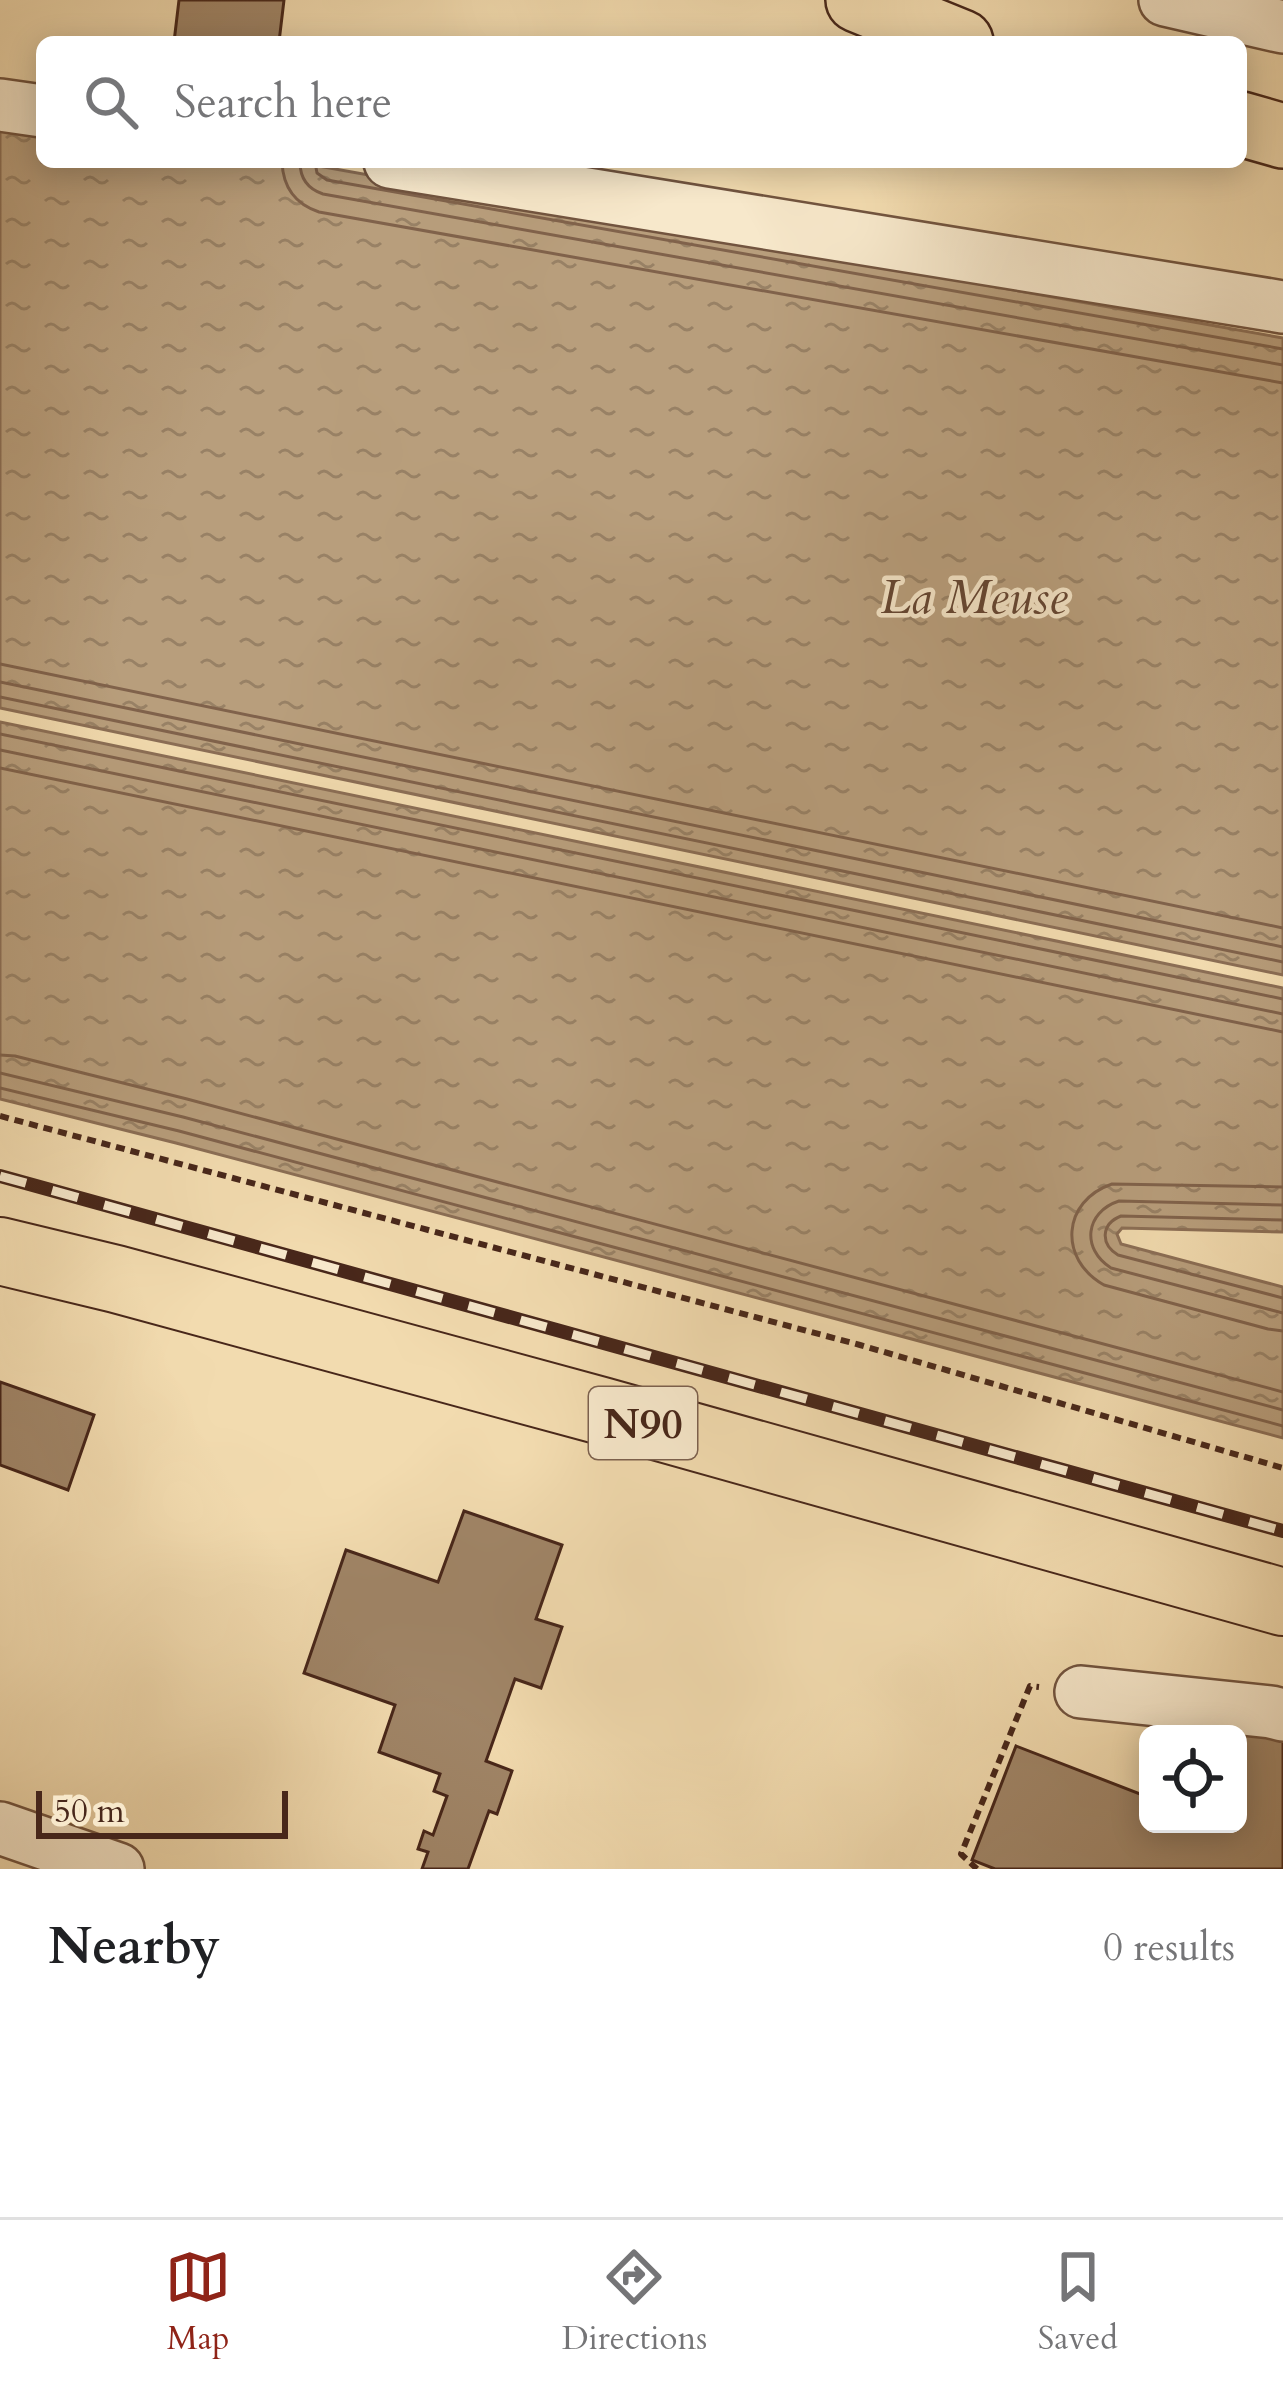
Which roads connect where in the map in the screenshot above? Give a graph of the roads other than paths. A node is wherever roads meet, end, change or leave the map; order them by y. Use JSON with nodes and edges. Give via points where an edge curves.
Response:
{"nodes":[{"id":1,"x":858,"y":0,"type":"edge"},
{"id":2,"x":1165,"y":0,"type":"edge"},
{"id":3,"x":1283,"y":27,"type":"edge"},
{"id":4,"x":946,"y":36,"type":"edge"},
{"id":5,"x":0,"y":105,"type":"edge"},
{"id":6,"x":36,"y":110,"type":"edge"},
{"id":7,"x":1247,"y":126,"type":"edge"},
{"id":8,"x":1283,"y":136,"type":"edge"},
{"id":9,"x":427,"y":168,"type":"edge"},
{"id":10,"x":1283,"y":308,"type":"edge"},
{"id":11,"x":0,"y":1251,"type":"edge"},
{"id":12,"x":0,"y":1294,"type":"edge"},
{"id":13,"x":1283,"y":1602,"type":"edge"},
{"id":14,"x":1283,"y":1644,"type":"edge"},
{"id":15,"x":1081,"y":1692,"type":"road end"},
{"id":16,"x":1283,"y":1715,"type":"edge"},
{"id":17,"x":0,"y":1828,"type":"edge"},
{"id":18,"x":118,"y":1869,"type":"edge"}],
"edges":[{"from":1,"to":4,"type":"main road"},
{"from":2,"to":3,"type":"street"},
{"from":5,"to":6,"type":"street"},
{"from":7,"to":8,"type":"main road"},
{"from":9,"to":10,"type":"street"},
{"from":11,"to":13,"type":"highway","number":"N90"},
{"from":12,"to":14,"type":"highway","number":"N90"},
{"from":15,"to":16,"type":"street"},
{"from":17,"to":18,"type":"street"}]}
